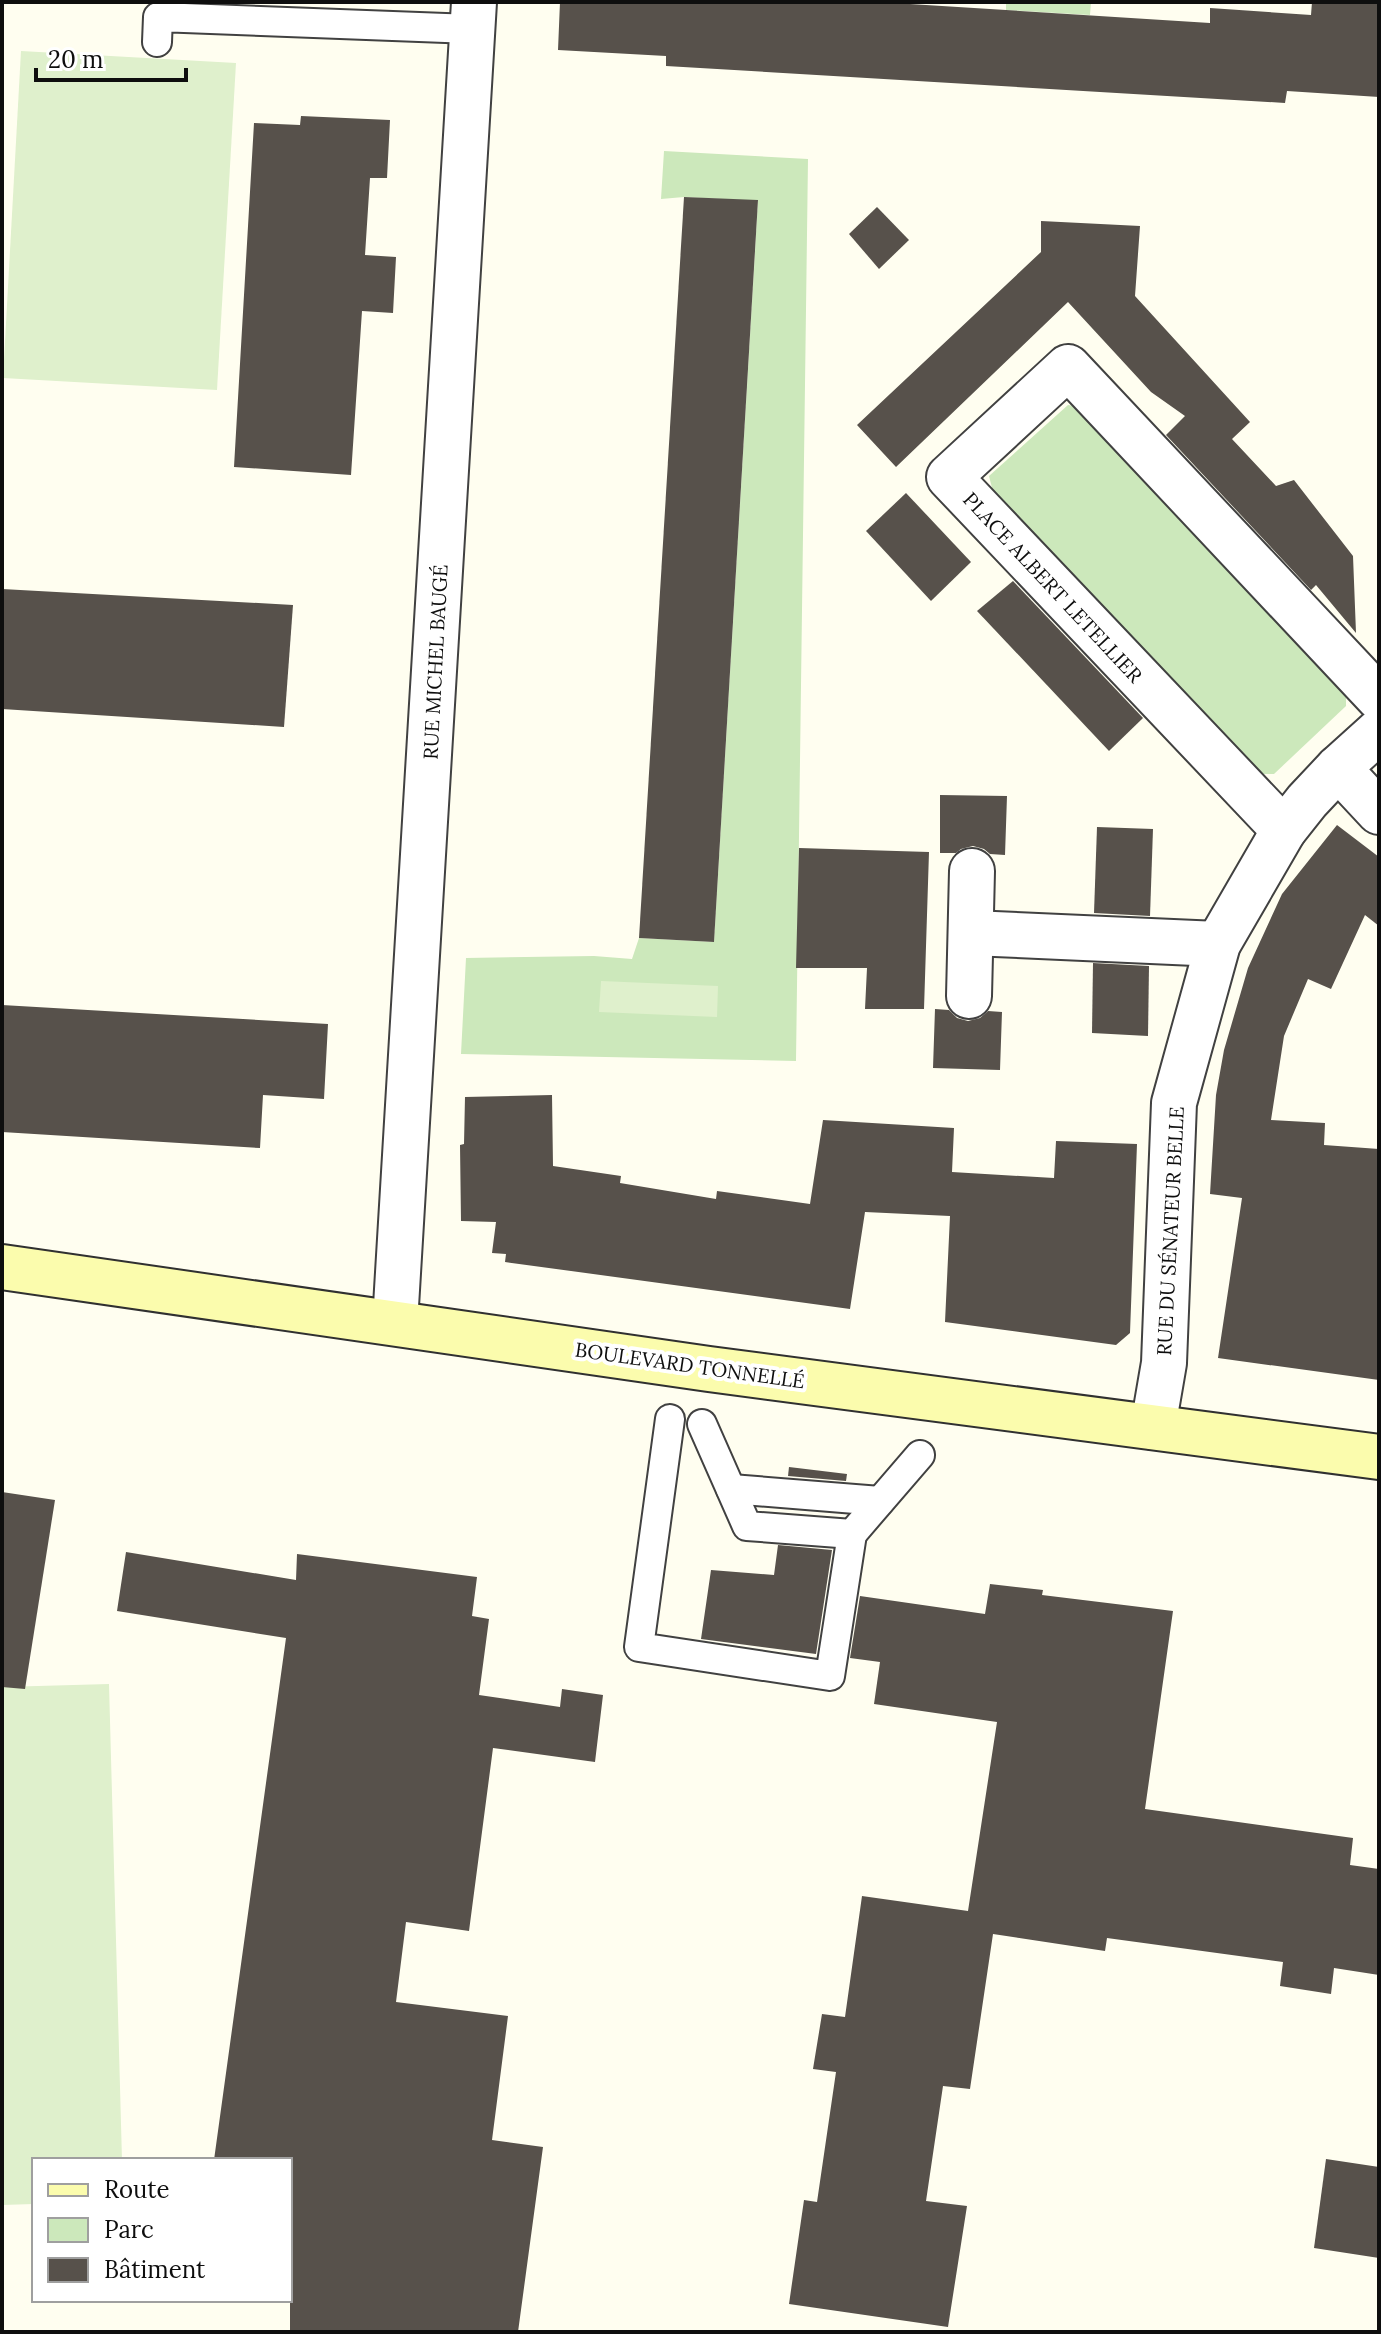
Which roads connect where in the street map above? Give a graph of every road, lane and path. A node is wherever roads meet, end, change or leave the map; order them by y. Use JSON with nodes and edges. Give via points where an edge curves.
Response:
{"nodes":[{"id":1,"x":473,"y":15,"type":"edge"},
{"id":2,"x":157,"y":42,"type":"dead end"},
{"id":3,"x":1379,"y":698,"type":"edge"},
{"id":4,"x":1379,"y":731,"type":"edge"},
{"id":5,"x":1338,"y":768,"type":"junction"},
{"id":6,"x":1379,"y":812,"type":"edge"},
{"id":7,"x":1284,"y":830,"type":"junction"},
{"id":8,"x":972,"y":871,"type":"dead end"},
{"id":9,"x":971,"y":933,"type":"junction"},
{"id":10,"x":1218,"y":944,"type":"junction"},
{"id":11,"x":969,"y":996,"type":"dead end"},
{"id":12,"x":2,"y":1267,"type":"edge"},
{"id":13,"x":395,"y":1323,"type":"junction"},
{"id":14,"x":670,"y":1419,"type":"dead end"},
{"id":15,"x":702,"y":1424,"type":"dead end"},
{"id":16,"x":1153,"y":1427,"type":"junction"},
{"id":17,"x":920,"y":1455,"type":"dead end"},
{"id":18,"x":1379,"y":1457,"type":"edge"},
{"id":19,"x":731,"y":1489,"type":"junction"},
{"id":20,"x":880,"y":1501,"type":"junction"},
{"id":21,"x":852,"y":1534,"type":"junction"}],
"edges":[{"from":1,"to":2,"type":"lane","via":[[158,17]]},
{"from":1,"to":13,"type":"street","name":"RUE MICHEL BAUGÉ"},
{"from":3,"to":7,"type":"street","name":"PLACE ALBERT LETELLIER","via":[[1068,367],[949,477]]},
{"from":4,"to":5,"type":"street","name":"RUE DU SÉNATEUR BELLE"},
{"from":5,"to":6,"type":"street"},
{"from":5,"to":7,"type":"street","name":"RUE DU SÉNATEUR BELLE"},
{"from":7,"to":10,"type":"street","name":"RUE DU SÉNATEUR BELLE"},
{"from":8,"to":9,"type":"street"},
{"from":9,"to":10,"type":"street"},
{"from":9,"to":11,"type":"street"},
{"from":10,"to":16,"type":"street","name":"RUE DU SÉNATEUR BELLE","via":[[1174,1103],[1164,1363]]},
{"from":12,"to":13,"type":"main road","name":"BOULEVARD TONNELLÉ"},
{"from":13,"to":16,"type":"main road","name":"BOULEVARD TONNELLÉ"},
{"from":14,"to":21,"type":"lane","via":[[639,1647],[830,1676]]},
{"from":15,"to":19,"type":"lane"},
{"from":16,"to":18,"type":"main road","name":"BOULEVARD TONNELLÉ"},
{"from":17,"to":20,"type":"lane"},
{"from":19,"to":20,"type":"lane"},
{"from":19,"to":21,"type":"lane","via":[[747,1526]]},
{"from":20,"to":21,"type":"lane"}]}
